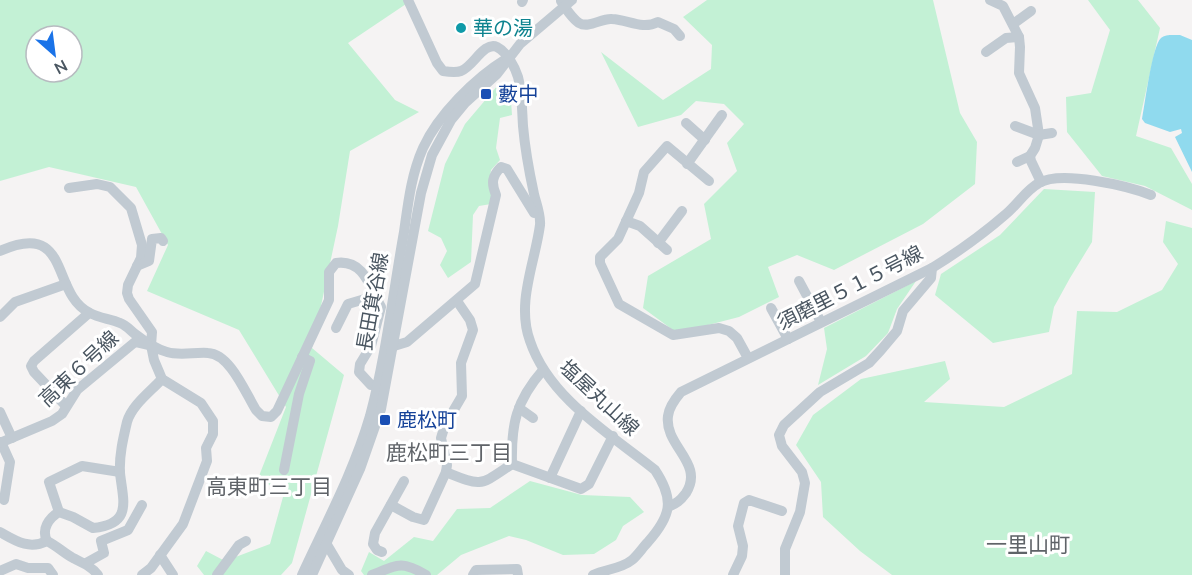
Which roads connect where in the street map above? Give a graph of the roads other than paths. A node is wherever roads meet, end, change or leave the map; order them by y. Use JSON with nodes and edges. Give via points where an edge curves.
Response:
{"nodes":[{"id":1,"x":408,"y":0,"type":"edge"},
{"id":2,"x":990,"y":0,"type":"edge"},
{"id":3,"x":565,"y":2,"type":"edge"},
{"id":4,"x":1031,"y":11,"type":"dead end"},
{"id":5,"x":1013,"y":24,"type":"junction"},
{"id":6,"x":680,"y":36,"type":"dead end"},
{"id":7,"x":1018,"y":37,"type":"junction"},
{"id":8,"x":986,"y":52,"type":"dead end"},
{"id":9,"x":509,"y":57,"type":"junction"},
{"id":10,"x":722,"y":115,"type":"dead end"},
{"id":11,"x":686,"y":123,"type":"dead end"},
{"id":12,"x":1015,"y":126,"type":"dead end"},
{"id":13,"x":1052,"y":133,"type":"dead end"},
{"id":14,"x":1039,"y":135,"type":"junction"},
{"id":15,"x":705,"y":140,"type":"junction"},
{"id":16,"x":1030,"y":156,"type":"junction"},
{"id":17,"x":1017,"y":162,"type":"dead end"},
{"id":18,"x":687,"y":164,"type":"junction"},
{"id":19,"x":709,"y":181,"type":"dead end"},
{"id":20,"x":1041,"y":182,"type":"junction"},
{"id":21,"x":69,"y":188,"type":"dead end"},
{"id":22,"x":1151,"y":195,"type":"dead end"},
{"id":23,"x":682,"y":212,"type":"dead end"},
{"id":24,"x":626,"y":221,"type":"junction"},
{"id":25,"x":540,"y":223,"type":"junction"},
{"id":26,"x":163,"y":241,"type":"dead end"},
{"id":27,"x":0,"y":251,"type":"edge"},
{"id":28,"x":137,"y":266,"type":"junction"},
{"id":29,"x":932,"y":268,"type":"junction"},
{"id":30,"x":799,"y":280,"type":"dead end"},
{"id":31,"x":66,"y":284,"type":"junction"},
{"id":32,"x":375,"y":296,"type":"junction"},
{"id":33,"x":457,"y":301,"type":"junction"},
{"id":34,"x":771,"y":308,"type":"dead end"},
{"id":35,"x":89,"y":313,"type":"junction"},
{"id":36,"x":0,"y":317,"type":"edge"},
{"id":37,"x":821,"y":322,"type":"junction"},
{"id":38,"x":336,"y":328,"type":"dead end"},
{"id":39,"x":788,"y":339,"type":"junction"},
{"id":40,"x":151,"y":345,"type":"junction"},
{"id":41,"x":394,"y":346,"type":"junction"},
{"id":42,"x":302,"y":357,"type":"junction"},
{"id":43,"x":748,"y":358,"type":"junction"},
{"id":44,"x":543,"y":370,"type":"junction"},
{"id":45,"x":162,"y":379,"type":"junction"},
{"id":46,"x":377,"y":385,"type":"junction"},
{"id":47,"x":66,"y":406,"type":"junction"},
{"id":48,"x":519,"y":408,"type":"junction"},
{"id":49,"x":581,"y":411,"type":"junction"},
{"id":50,"x":0,"y":412,"type":"edge"},
{"id":51,"x":533,"y":418,"type":"dead end"},
{"id":52,"x":613,"y":436,"type":"junction"},
{"id":53,"x":12,"y":438,"type":"junction"},
{"id":54,"x":1,"y":443,"type":"edge"},
{"id":55,"x":512,"y":464,"type":"junction"},
{"id":56,"x":284,"y":470,"type":"dead end"},
{"id":57,"x":120,"y":472,"type":"junction"},
{"id":58,"x":446,"y":472,"type":"junction"},
{"id":59,"x":550,"y":478,"type":"junction"},
{"id":60,"x":404,"y":481,"type":"dead end"},
{"id":61,"x":4,"y":500,"type":"dead end"},
{"id":62,"x":142,"y":505,"type":"dead end"},
{"id":63,"x":391,"y":505,"type":"junction"},
{"id":64,"x":668,"y":507,"type":"junction"},
{"id":65,"x":782,"y":511,"type":"dead end"},
{"id":66,"x":59,"y":512,"type":"junction"},
{"id":67,"x":0,"y":532,"type":"edge"},
{"id":68,"x":47,"y":541,"type":"junction"},
{"id":69,"x":246,"y":541,"type":"dead end"},
{"id":70,"x":326,"y":543,"type":"junction"},
{"id":71,"x":382,"y":552,"type":"dead end"},
{"id":72,"x":160,"y":555,"type":"junction"},
{"id":73,"x":86,"y":563,"type":"junction"},
{"id":74,"x":0,"y":571,"type":"edge"},
{"id":75,"x":53,"y":575,"type":"edge"},
{"id":76,"x":98,"y":575,"type":"edge"},
{"id":77,"x":142,"y":575,"type":"edge"},
{"id":78,"x":173,"y":575,"type":"edge"},
{"id":79,"x":217,"y":575,"type":"edge"},
{"id":80,"x":302,"y":575,"type":"edge"},
{"id":81,"x":312,"y":575,"type":"edge"},
{"id":82,"x":349,"y":575,"type":"edge"},
{"id":83,"x":372,"y":575,"type":"edge"},
{"id":84,"x":426,"y":575,"type":"edge"},
{"id":85,"x":473,"y":575,"type":"edge"},
{"id":86,"x":518,"y":575,"type":"edge"},
{"id":87,"x":593,"y":575,"type":"edge"},
{"id":88,"x":733,"y":575,"type":"edge"},
{"id":89,"x":785,"y":575,"type":"edge"}],
"edges":[{"from":1,"to":9,"type":"street","via":[[443,72],[459,72],[470,66],[486,48],[497,47]]},
{"from":2,"to":5,"type":"street","via":[[1007,4]]},
{"from":3,"to":6,"type":"street","via":[[579,23],[587,25],[612,18],[649,27],[658,22]]},
{"from":3,"to":9,"type":"street","name":"長田箕谷線"},
{"from":4,"to":5,"type":"street"},
{"from":5,"to":7,"type":"street"},
{"from":7,"to":8,"type":"street","via":[[1006,39]]},
{"from":7,"to":14,"type":"street","via":[[1019,73],[1035,108]]},
{"from":9,"to":25,"type":"street","name":"塩屋丸山線","via":[[518,78],[526,154]]},
{"from":9,"to":41,"type":"street","name":"長田箕谷線","via":[[456,115],[432,155],[421,193]]},
{"from":9,"to":46,"type":"street","name":"長田箕谷線","via":[[492,67],[451,107],[424,146],[410,192]]},
{"from":10,"to":15,"type":"street"},
{"from":11,"to":15,"type":"street"},
{"from":12,"to":14,"type":"street"},
{"from":13,"to":14,"type":"street"},
{"from":14,"to":16,"type":"street"},
{"from":15,"to":18,"type":"street"},
{"from":16,"to":17,"type":"street"},
{"from":16,"to":20,"type":"street"},
{"from":18,"to":19,"type":"street"},
{"from":18,"to":24,"type":"street","via":[[667,146],[645,172]]},
{"from":20,"to":22,"type":"street","via":[[1062,178],[1105,182]]},
{"from":20,"to":29,"type":"street","name":"須磨里５１５号線","via":[[1007,213]]},
{"from":21,"to":28,"type":"street","via":[[97,184],[110,188],[131,208],[142,245]]},
{"from":23,"to":24,"type":"street","via":[[662,246],[640,226]]},
{"from":24,"to":43,"type":"street","via":[[618,239],[600,257],[619,304],[673,335],[719,328],[729,331]]},
{"from":25,"to":33,"type":"street","via":[[507,169],[501,167],[494,173],[492,186],[496,195],[475,284]]},
{"from":25,"to":44,"type":"street","name":"塩屋丸山線","via":[[525,311],[529,340]]},
{"from":26,"to":28,"type":"street","via":[[152,239],[149,261]]},
{"from":27,"to":31,"type":"street","via":[[18,243],[35,244],[50,252]]},
{"from":28,"to":40,"type":"street","via":[[127,293],[152,332]]},
{"from":29,"to":37,"type":"street","name":"須磨里５１５号線"},
{"from":29,"to":89,"type":"street","via":[[931,278],[903,311],[897,331],[869,363],[820,392],[784,424],[782,446],[802,472],[805,483],[800,512],[785,549]]},
{"from":30,"to":37,"type":"street"},
{"from":31,"to":35,"type":"street","via":[[74,301]]},
{"from":31,"to":36,"type":"street","via":[[15,302]]},
{"from":32,"to":38,"type":"street","via":[[348,303]]},
{"from":32,"to":42,"type":"street","via":[[355,264],[336,263],[329,272],[329,300]]},
{"from":32,"to":46,"type":"street","via":[[381,307],[371,346],[359,372],[371,386]]},
{"from":33,"to":41,"type":"street","via":[[407,342]]},
{"from":33,"to":58,"type":"street","via":[[473,330],[461,363],[462,396],[441,438]]},
{"from":34,"to":39,"type":"street"},
{"from":35,"to":40,"type":"street","via":[[122,324]]},
{"from":35,"to":47,"type":"street","via":[[31,366]]},
{"from":37,"to":39,"type":"street","name":"須磨里５１５号線"},
{"from":39,"to":43,"type":"street","name":"須磨里５１５号線"},
{"from":40,"to":42,"type":"street","via":[[168,353],[219,355],[228,363],[256,410],[271,417]]},
{"from":40,"to":45,"type":"street"},
{"from":40,"to":47,"type":"street","name":"高東６号線","via":[[135,342],[77,390]]},
{"from":41,"to":70,"type":"street","name":"長田箕谷線","via":[[371,442]]},
{"from":42,"to":56,"type":"street","via":[[310,361],[299,394]]},
{"from":43,"to":64,"type":"street","name":"須磨里５１５号線","via":[[681,392],[672,404],[667,417],[669,430],[693,475],[680,502]]},
{"from":44,"to":48,"type":"street"},
{"from":44,"to":49,"type":"street","name":"塩屋丸山線"},
{"from":45,"to":57,"type":"street","via":[[128,420]]},
{"from":45,"to":72,"type":"street","via":[[201,402],[213,421],[213,434],[183,524]]},
{"from":46,"to":80,"type":"street","name":"長田箕谷線","via":[[355,459]]},
{"from":47,"to":53,"type":"street","name":"高東６号線","via":[[52,421]]},
{"from":48,"to":51,"type":"street"},
{"from":48,"to":55,"type":"street","via":[[511,438]]},
{"from":49,"to":52,"type":"street","name":"塩屋丸山線"},
{"from":49,"to":59,"type":"street"},
{"from":50,"to":53,"type":"street"},
{"from":52,"to":59,"type":"street","via":[[589,484],[581,489]]},
{"from":52,"to":64,"type":"street","name":"塩屋丸山線","via":[[655,470],[663,482]]},
{"from":53,"to":54,"type":"street","name":"高東６号線"},
{"from":54,"to":61,"type":"street","via":[[10,462]]},
{"from":55,"to":58,"type":"street","via":[[488,481],[472,483]]},
{"from":55,"to":59,"type":"street"},
{"from":57,"to":66,"type":"street","via":[[82,466],[49,482]]},
{"from":57,"to":66,"type":"street","via":[[125,504],[111,523],[93,528]]},
{"from":58,"to":63,"type":"street","via":[[424,520]]},
{"from":60,"to":63,"type":"street"},
{"from":62,"to":73,"type":"street","via":[[128,530],[101,541],[104,553]]},
{"from":63,"to":71,"type":"street","via":[[375,533],[373,544]]},
{"from":64,"to":87,"type":"street","via":[[663,525],[632,560]]},
{"from":65,"to":88,"type":"street","via":[[749,500],[744,503],[738,526],[744,546]]},
{"from":66,"to":68,"type":"street","via":[[50,518]]},
{"from":67,"to":68,"type":"street","via":[[28,546]]},
{"from":68,"to":73,"type":"street"},
{"from":69,"to":79,"type":"street"},
{"from":70,"to":81,"type":"street","name":"長田箕谷線"},
{"from":70,"to":82,"type":"street"},
{"from":72,"to":77,"type":"street"},
{"from":72,"to":78,"type":"street"},
{"from":73,"to":76,"type":"street"},
{"from":74,"to":75,"type":"street","via":[[16,564],[48,568]]},
{"from":83,"to":84,"type":"street","via":[[403,564]]},
{"from":85,"to":86,"type":"street","via":[[476,570],[517,569]]}]}
